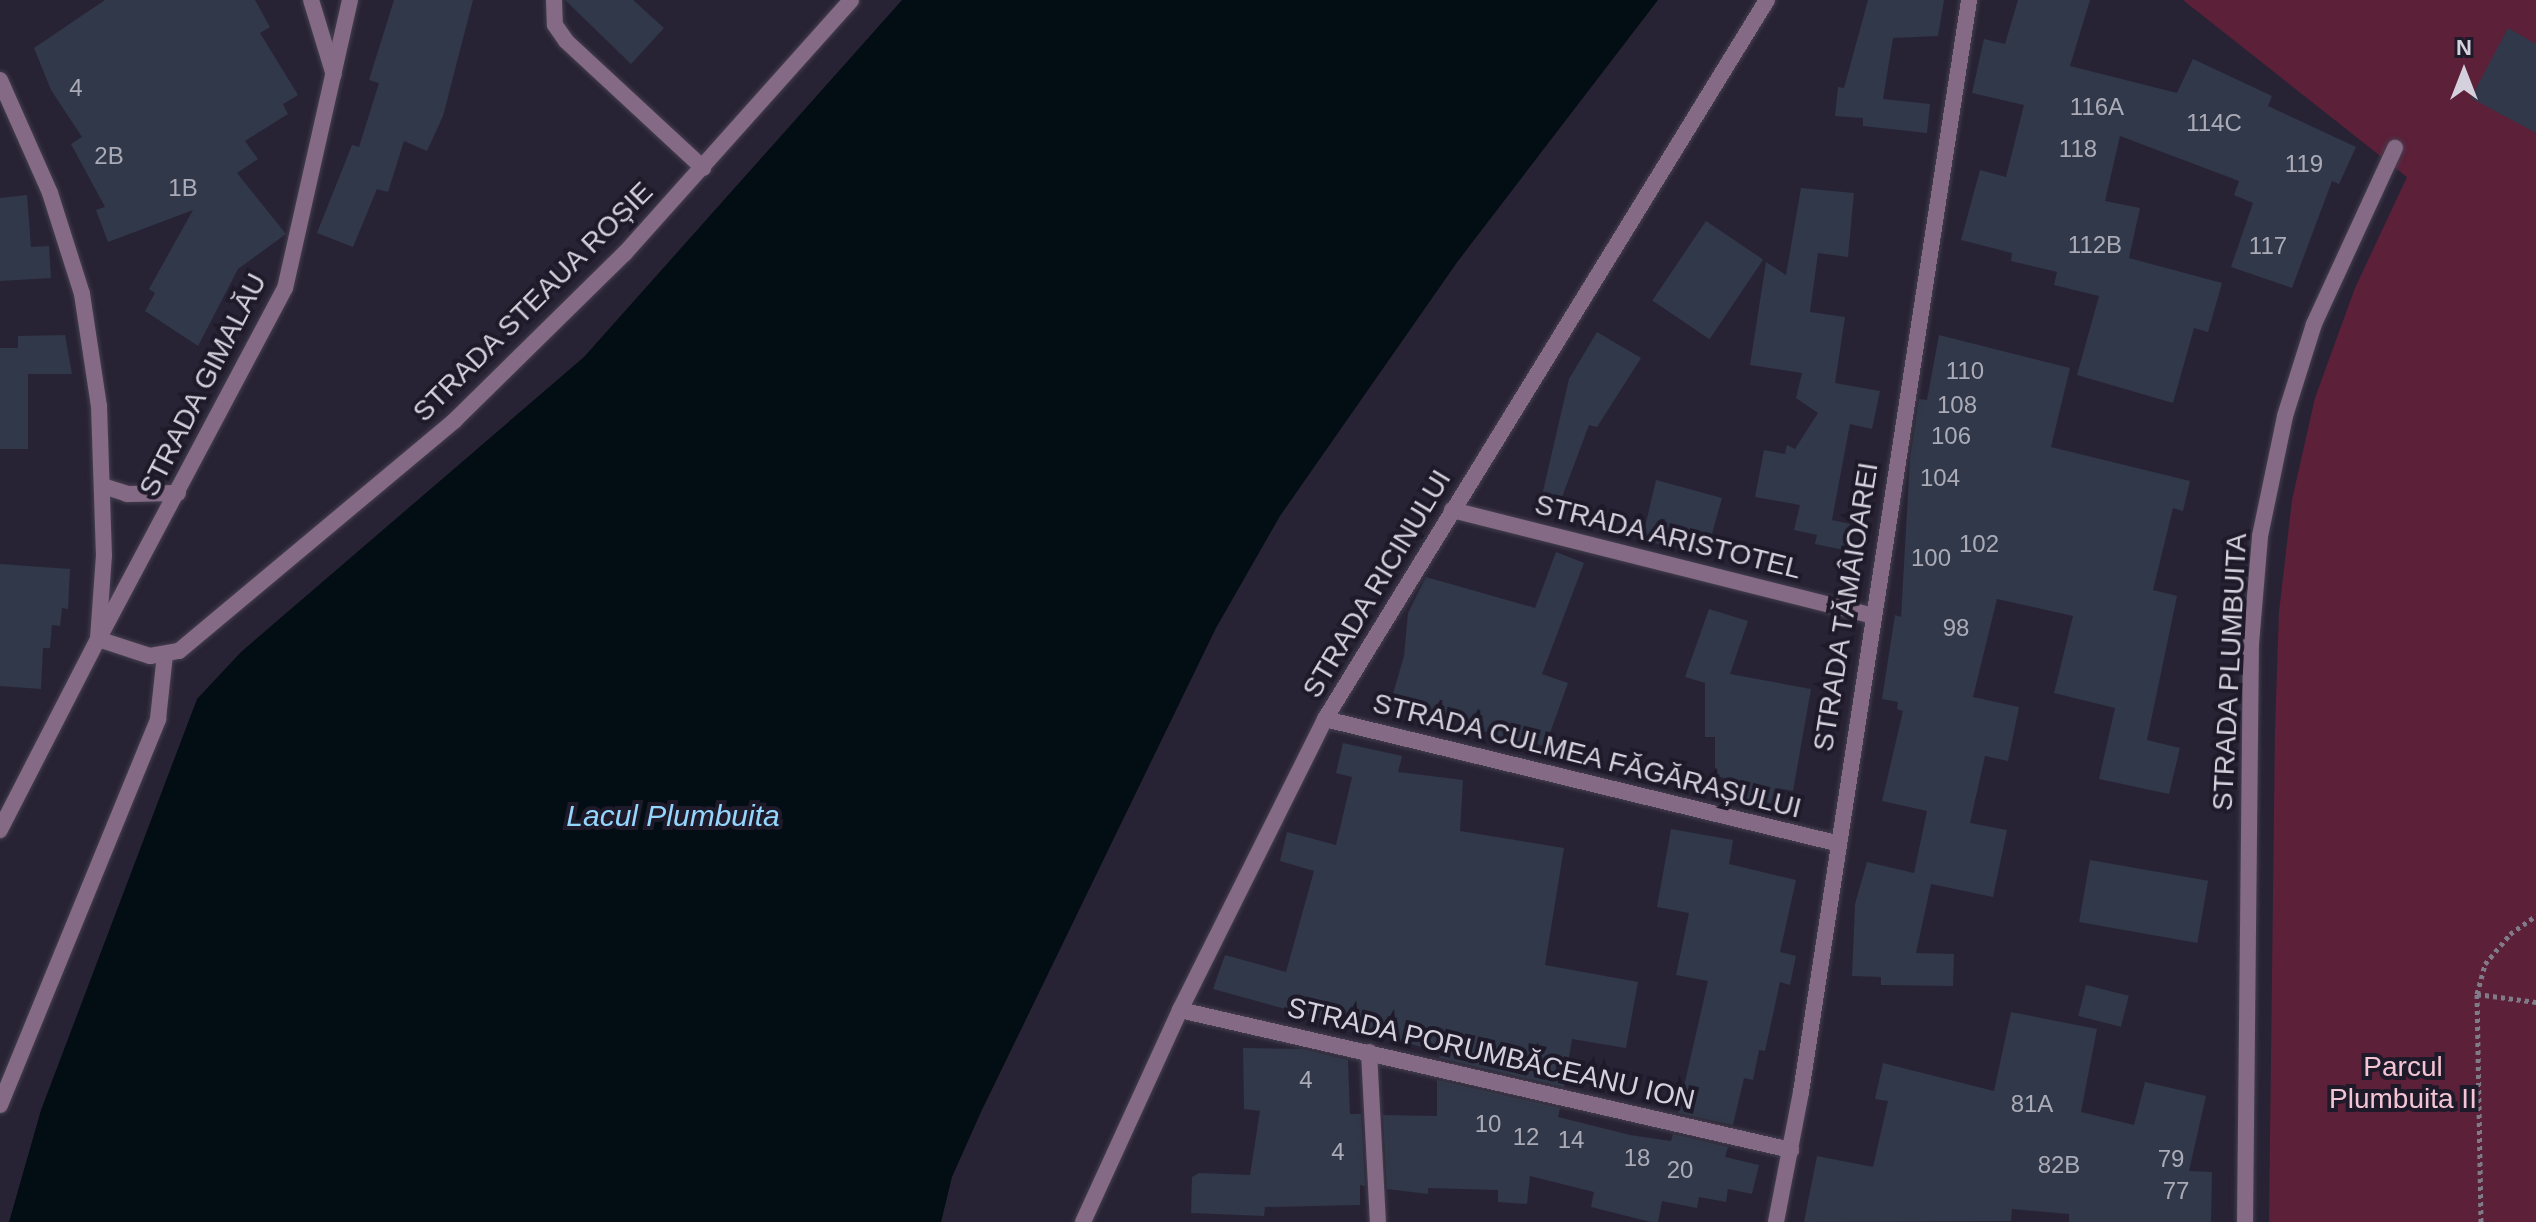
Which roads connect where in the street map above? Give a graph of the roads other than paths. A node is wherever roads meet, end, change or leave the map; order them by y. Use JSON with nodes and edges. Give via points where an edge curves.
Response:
{"nodes":[{"id":1,"x":311,"y":0,"type":"edge"},
{"id":2,"x":350,"y":0,"type":"edge"},
{"id":3,"x":554,"y":0,"type":"edge"},
{"id":4,"x":851,"y":0,"type":"edge"},
{"id":5,"x":1767,"y":0,"type":"edge"},
{"id":6,"x":1969,"y":0,"type":"edge"},
{"id":7,"x":335,"y":76,"type":"junction"},
{"id":8,"x":0,"y":80,"type":"edge"},
{"id":9,"x":2395,"y":148,"type":"dead end"},
{"id":10,"x":703,"y":168,"type":"junction"},
{"id":11,"x":103,"y":486,"type":"junction"},
{"id":12,"x":178,"y":493,"type":"junction"},
{"id":13,"x":1452,"y":510,"type":"junction"},
{"id":14,"x":1870,"y":615,"type":"junction"},
{"id":15,"x":98,"y":639,"type":"junction"},
{"id":16,"x":165,"y":655,"type":"junction"},
{"id":17,"x":1325,"y":719,"type":"junction"},
{"id":18,"x":0,"y":830,"type":"edge"},
{"id":19,"x":1836,"y":843,"type":"junction"},
{"id":20,"x":1180,"y":1010,"type":"junction"},
{"id":21,"x":1369,"y":1052,"type":"junction"},
{"id":22,"x":0,"y":1105,"type":"edge"},
{"id":23,"x":1791,"y":1150,"type":"junction"},
{"id":24,"x":1083,"y":1222,"type":"edge"},
{"id":25,"x":1378,"y":1222,"type":"edge"},
{"id":26,"x":1776,"y":1222,"type":"edge"},
{"id":27,"x":2245,"y":1222,"type":"edge"}],
"edges":[{"from":1,"to":7,"type":"street"},
{"from":2,"to":7,"type":"street","name":"STRADA GIMALĂU"},
{"from":3,"to":10,"type":"street","via":[[555,25],[566,41]]},
{"from":4,"to":10,"type":"street","name":"STRADA STEAUA ROȘIE"},
{"from":5,"to":13,"type":"street","name":"STRADA RICINULUI"},
{"from":6,"to":14,"type":"street","name":"STRADA TĂMÂIOAREI"},
{"from":7,"to":12,"type":"street","name":"STRADA GIMALĂU","via":[[285,288]]},
{"from":8,"to":11,"type":"street","via":[[50,193],[82,294],[92,341]]},
{"from":9,"to":27,"type":"street","name":"STRADA PLUMBUITA","via":[[2314,324],[2285,416],[2260,536],[2251,644]]},
{"from":10,"to":16,"type":"street","name":"STRADA STEAUA ROȘIE","via":[[465,411],[179,651]]},
{"from":11,"to":12,"type":"street","via":[[127,494]]},
{"from":11,"to":15,"type":"street"},
{"from":12,"to":15,"type":"street","name":"STRADA GIMALĂU"},
{"from":13,"to":14,"type":"street","name":"STRADA ARISTOTEL"},
{"from":13,"to":17,"type":"street","name":"STRADA RICINULUI"},
{"from":14,"to":19,"type":"street","name":"STRADA TĂMÂIOAREI"},
{"from":15,"to":16,"type":"street","via":[[134,652]]},
{"from":15,"to":18,"type":"street","name":"STRADA GIMALĂU"},
{"from":16,"to":22,"type":"street","via":[[158,719]]},
{"from":17,"to":19,"type":"street","name":"STRADA CULMEA FĂGĂRAȘULUI"},
{"from":17,"to":20,"type":"street","name":"STRADA RICINULUI"},
{"from":19,"to":23,"type":"street","name":"STRADA TĂMÂIOAREI"},
{"from":20,"to":21,"type":"street","name":"STRADA PORUMBĂCEANU ION"},
{"from":20,"to":24,"type":"street","name":"STRADA RICINULUI"},
{"from":21,"to":23,"type":"street","name":"STRADA PORUMBĂCEANU ION"},
{"from":21,"to":25,"type":"street"},
{"from":23,"to":26,"type":"street","name":"STRADA TĂMÂIOAREI"}]}
